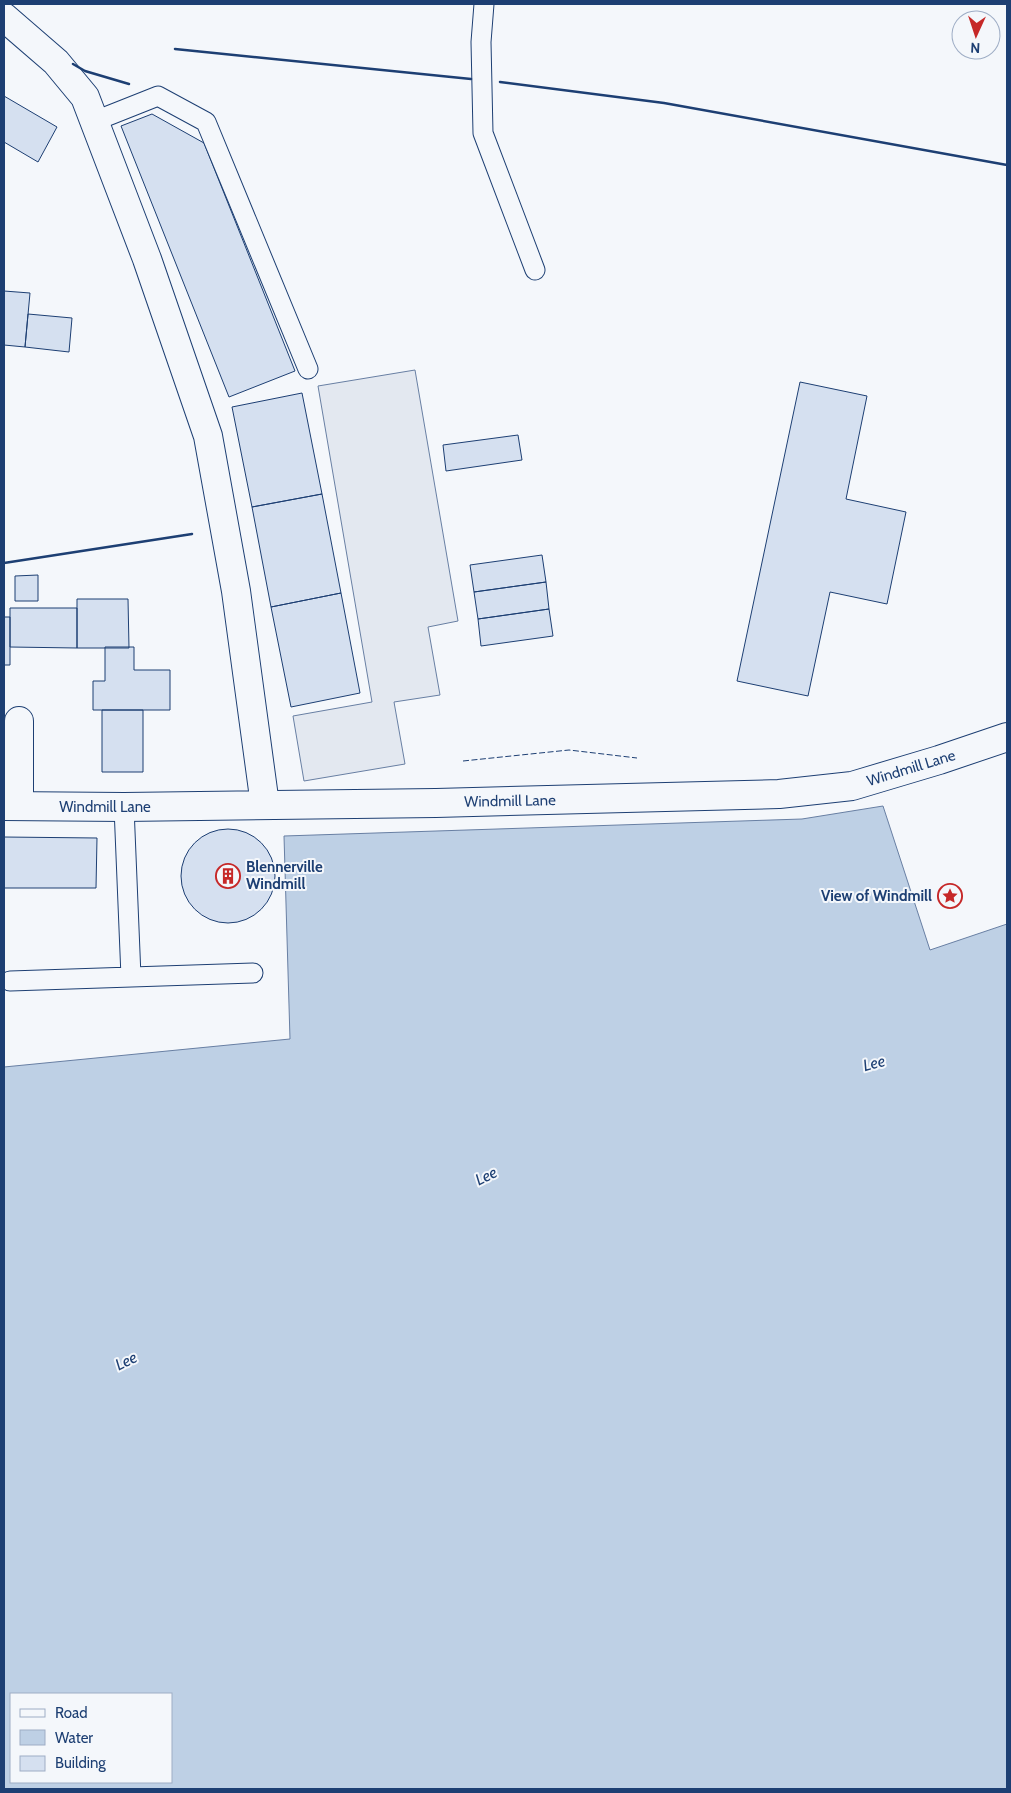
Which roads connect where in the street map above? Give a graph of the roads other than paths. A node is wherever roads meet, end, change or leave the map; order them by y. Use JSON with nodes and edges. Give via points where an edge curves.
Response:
{"nodes":[{"id":1,"x":484,"y":4,"type":"edge"},
{"id":2,"x":4,"y":17,"type":"edge"},
{"id":3,"x":95,"y":121,"type":"junction"},
{"id":4,"x":535,"y":270,"type":"dead end"},
{"id":5,"x":308,"y":369,"type":"dead end"},
{"id":6,"x":19,"y":721,"type":"dead end"},
{"id":7,"x":1007,"y":737,"type":"edge"},
{"id":8,"x":265,"y":805,"type":"junction"},
{"id":9,"x":12,"y":806,"type":"edge"},
{"id":10,"x":124,"y":807,"type":"junction"},
{"id":11,"x":253,"y":973,"type":"dead end"},
{"id":12,"x":131,"y":977,"type":"junction"},
{"id":13,"x":10,"y":981,"type":"dead end"}],
"edges":[{"from":1,"to":4,"type":"lane","via":[[481,42],[483,133]]},
{"from":2,"to":3,"type":"street","via":[[56,62],[85,98]]},
{"from":3,"to":5,"type":"lane","via":[[158,96],[206,122]]},
{"from":3,"to":8,"type":"street","via":[[208,436],[236,591]]},
{"from":6,"to":9,"type":"street"},
{"from":7,"to":8,"type":"street","name":"Windmill Lane","via":[[852,786],[779,794]]},
{"from":8,"to":10,"type":"street","name":"Windmill Lane"},
{"from":9,"to":10,"type":"street","name":"Windmill Lane"},
{"from":10,"to":12,"type":"lane"},
{"from":11,"to":12,"type":"lane"},
{"from":12,"to":13,"type":"lane"}]}
